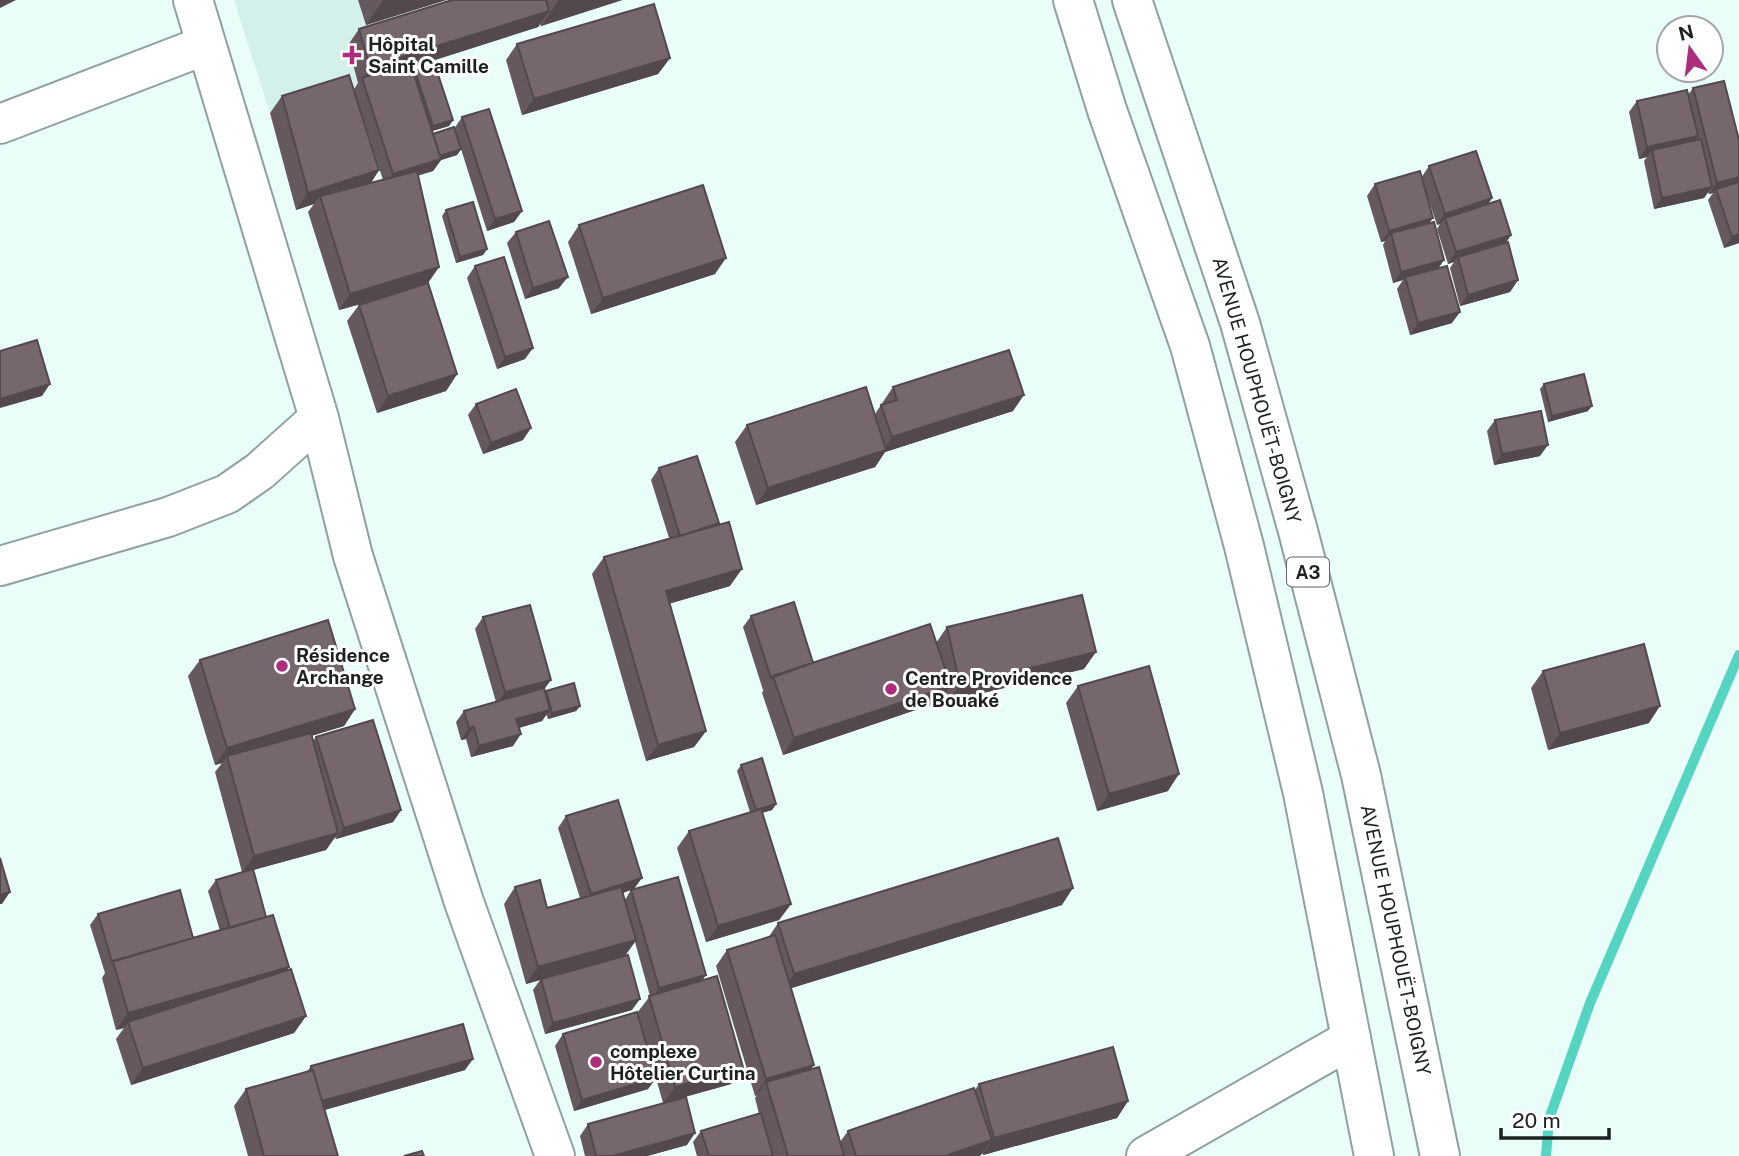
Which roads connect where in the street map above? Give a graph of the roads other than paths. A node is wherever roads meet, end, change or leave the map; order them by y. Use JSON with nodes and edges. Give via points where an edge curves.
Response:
{"nodes":[{"id":1,"x":193,"y":0,"type":"edge"},
{"id":2,"x":1073,"y":0,"type":"edge"},
{"id":3,"x":1132,"y":0,"type":"edge"},
{"id":4,"x":206,"y":45,"type":"junction"},
{"id":5,"x":0,"y":124,"type":"edge"},
{"id":6,"x":319,"y":418,"type":"junction"},
{"id":7,"x":0,"y":566,"type":"edge"},
{"id":8,"x":1351,"y":1039,"type":"junction"},
{"id":9,"x":555,"y":1156,"type":"edge"},
{"id":10,"x":1146,"y":1156,"type":"edge"},
{"id":11,"x":1374,"y":1156,"type":"edge"},
{"id":12,"x":1440,"y":1156,"type":"edge"}],
"edges":[{"from":1,"to":4,"type":"main road"},
{"from":2,"to":8,"type":"main road","via":[[1189,346],[1244,546],[1303,793]]},
{"from":3,"to":12,"type":"main road","name":"AVENUE HOUPHOUËT-BOIGNY","number":"A3","via":[[1240,323],[1298,531],[1361,775]]},
{"from":4,"to":5,"type":"main road"},
{"from":4,"to":6,"type":"main road"},
{"from":6,"to":7,"type":"main road","via":[[227,494],[168,517]]},
{"from":6,"to":9,"type":"main road","via":[[353,556],[464,902]]},
{"from":8,"to":10,"type":"main road"},
{"from":8,"to":11,"type":"main road"}]}
